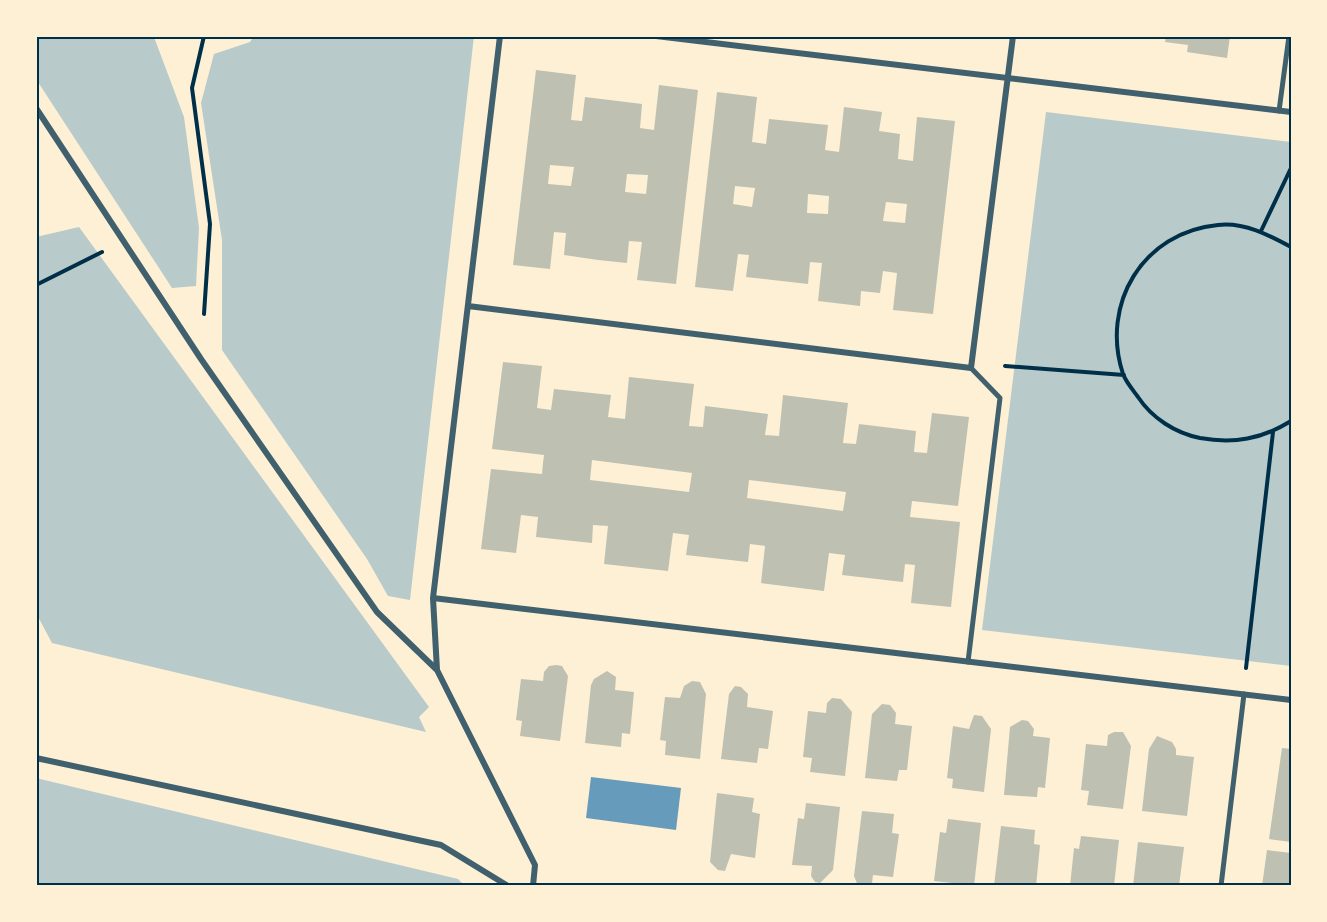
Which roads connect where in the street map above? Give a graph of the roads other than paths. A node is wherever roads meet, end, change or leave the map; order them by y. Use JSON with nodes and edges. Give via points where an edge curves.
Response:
{"nodes":[{"id":1,"x":500,"y":36,"type":"edge"},
{"id":2,"x":656,"y":36,"type":"edge"},
{"id":3,"x":1013,"y":36,"type":"edge"},
{"id":4,"x":1289,"y":36,"type":"edge"},
{"id":5,"x":1009,"y":78,"type":"junction"},
{"id":6,"x":36,"y":108,"type":"edge"},
{"id":7,"x":1279,"y":111,"type":"junction"},
{"id":8,"x":1291,"y":112,"type":"edge"},
{"id":9,"x":468,"y":306,"type":"junction"},
{"id":10,"x":971,"y":368,"type":"junction"},
{"id":11,"x":433,"y":598,"type":"junction"},
{"id":12,"x":968,"y":662,"type":"junction"},
{"id":13,"x":437,"y":670,"type":"junction"},
{"id":14,"x":1244,"y":694,"type":"junction"},
{"id":15,"x":1291,"y":700,"type":"edge"},
{"id":16,"x":36,"y":758,"type":"edge"},
{"id":17,"x":508,"y":886,"type":"edge"},
{"id":18,"x":533,"y":886,"type":"edge"},
{"id":19,"x":1221,"y":886,"type":"edge"}],
"edges":[{"from":1,"to":9,"type":"street"},
{"from":2,"to":5,"type":"street"},
{"from":3,"to":5,"type":"street"},
{"from":4,"to":7,"type":"street"},
{"from":5,"to":7,"type":"street"},
{"from":5,"to":10,"type":"street"},
{"from":6,"to":13,"type":"street","via":[[201,359],[377,612]]},
{"from":7,"to":8,"type":"street"},
{"from":9,"to":10,"type":"street"},
{"from":9,"to":11,"type":"street"},
{"from":10,"to":12,"type":"street","via":[[1000,398]]},
{"from":11,"to":12,"type":"street"},
{"from":11,"to":13,"type":"street"},
{"from":12,"to":14,"type":"street"},
{"from":13,"to":18,"type":"street","via":[[535,865]]},
{"from":14,"to":15,"type":"street"},
{"from":14,"to":19,"type":"street"},
{"from":16,"to":17,"type":"street","via":[[441,845]]}]}
